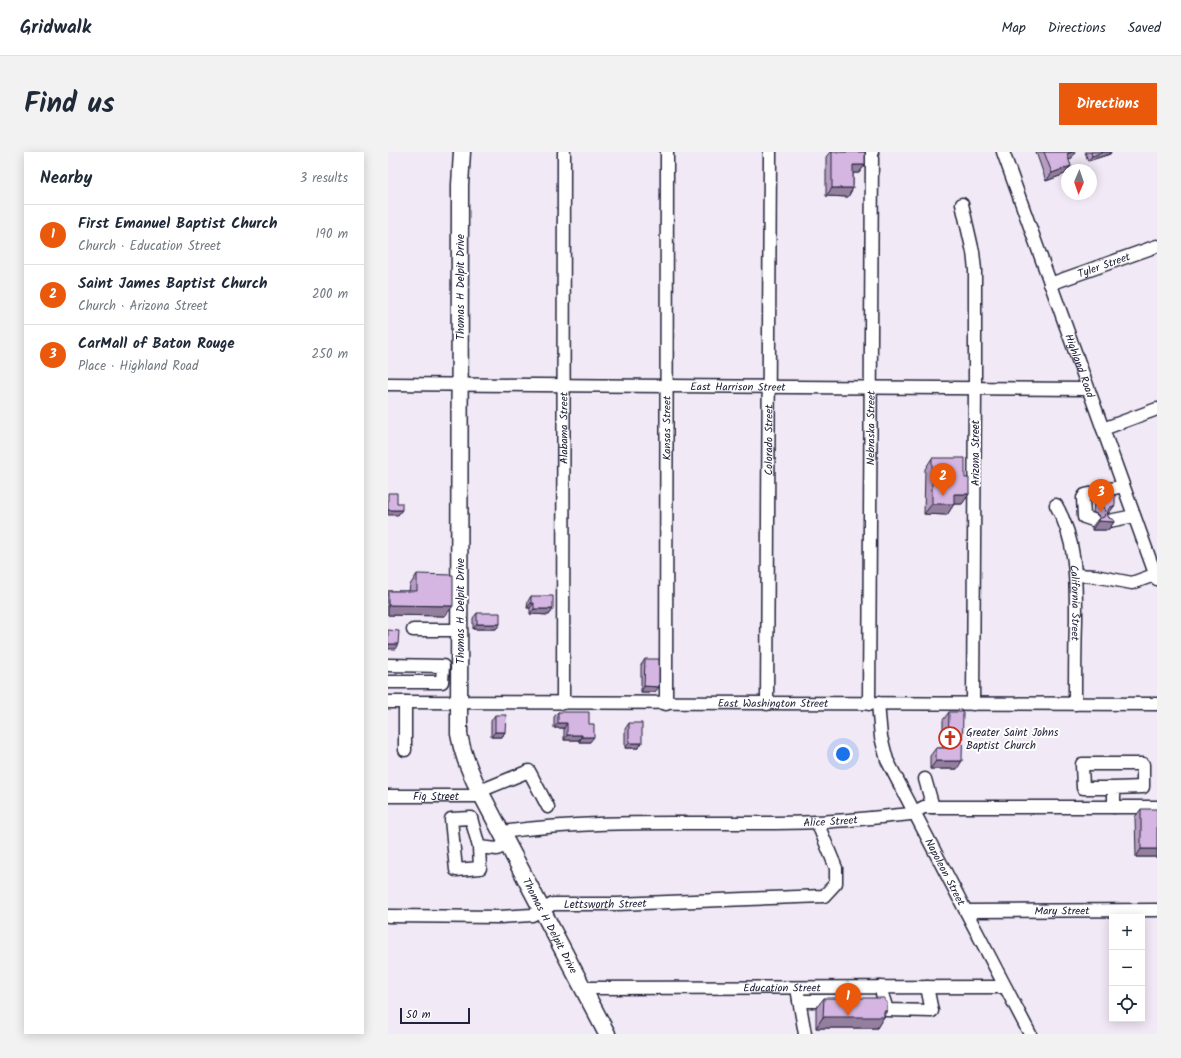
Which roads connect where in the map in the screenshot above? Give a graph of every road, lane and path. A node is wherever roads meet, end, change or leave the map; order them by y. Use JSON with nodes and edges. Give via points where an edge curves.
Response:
{"nodes":[{"id":1,"x":462,"y":152,"type":"edge"},
{"id":2,"x":564,"y":152,"type":"edge"},
{"id":3,"x":667,"y":152,"type":"edge"},
{"id":4,"x":770,"y":152,"type":"edge"},
{"id":5,"x":872,"y":152,"type":"edge"},
{"id":6,"x":1003,"y":152,"type":"edge"},
{"id":7,"x":962,"y":204,"type":"dead end"},
{"id":8,"x":1157,"y":246,"type":"edge"},
{"id":9,"x":1050,"y":284,"type":"junction"},
{"id":10,"x":388,"y":384,"type":"edge"},
{"id":11,"x":460,"y":386,"type":"junction"},
{"id":12,"x":563,"y":386,"type":"junction"},
{"id":13,"x":666,"y":386,"type":"junction"},
{"id":14,"x":769,"y":386,"type":"junction"},
{"id":15,"x":871,"y":386,"type":"junction"},
{"id":16,"x":975,"y":388,"type":"junction"},
{"id":17,"x":1088,"y":389,"type":"junction"},
{"id":18,"x":1157,"y":409,"type":"edge"},
{"id":19,"x":1103,"y":429,"type":"junction"},
{"id":20,"x":1123,"y":486,"type":"junction"},
{"id":21,"x":1056,"y":505,"type":"dead end"},
{"id":22,"x":1134,"y":516,"type":"junction"},
{"id":23,"x":1092,"y":520,"type":"dead end"},
{"id":24,"x":1109,"y":521,"type":"edge"},
{"id":25,"x":1076,"y":575,"type":"junction"},
{"id":26,"x":1156,"y":576,"type":"edge"},
{"id":27,"x":413,"y":630,"type":"dead end"},
{"id":28,"x":460,"y":630,"type":"junction"},
{"id":29,"x":388,"y":665,"type":"edge"},
{"id":30,"x":388,"y":682,"type":"edge"},
{"id":31,"x":388,"y":702,"type":"edge"},
{"id":32,"x":405,"y":702,"type":"junction"},
{"id":33,"x":459,"y":702,"type":"junction"},
{"id":34,"x":563,"y":703,"type":"junction"},
{"id":35,"x":666,"y":704,"type":"junction"},
{"id":36,"x":767,"y":704,"type":"junction"},
{"id":37,"x":874,"y":704,"type":"junction"},
{"id":38,"x":974,"y":704,"type":"junction"},
{"id":39,"x":1075,"y":704,"type":"junction"},
{"id":40,"x":1157,"y":704,"type":"edge"},
{"id":41,"x":405,"y":750,"type":"dead end"},
{"id":42,"x":925,"y":779,"type":"dead end"},
{"id":43,"x":1114,"y":788,"type":"junction"},
{"id":44,"x":482,"y":793,"type":"junction"},
{"id":45,"x":388,"y":796,"type":"edge"},
{"id":46,"x":548,"y":807,"type":"dead end"},
{"id":47,"x":933,"y":807,"type":"junction"},
{"id":48,"x":1114,"y":807,"type":"junction"},
{"id":49,"x":1157,"y":807,"type":"edge"},
{"id":50,"x":915,"y":812,"type":"junction"},
{"id":51,"x":817,"y":822,"type":"junction"},
{"id":52,"x":505,"y":838,"type":"junction"},
{"id":53,"x":479,"y":847,"type":"dead end"},
{"id":54,"x":542,"y":909,"type":"junction"},
{"id":55,"x":1157,"y":910,"type":"edge"},
{"id":56,"x":966,"y":911,"type":"junction"},
{"id":57,"x":388,"y":916,"type":"edge"},
{"id":58,"x":927,"y":987,"type":"junction"},
{"id":59,"x":1005,"y":987,"type":"junction"},
{"id":60,"x":583,"y":988,"type":"junction"},
{"id":61,"x":797,"y":988,"type":"junction"},
{"id":62,"x":880,"y":988,"type":"junction"},
{"id":63,"x":799,"y":1002,"type":"junction"},
{"id":64,"x":846,"y":1002,"type":"edge"},
{"id":65,"x":869,"y":1002,"type":"edge"},
{"id":66,"x":884,"y":1002,"type":"junction"},
{"id":67,"x":607,"y":1034,"type":"edge"},
{"id":68,"x":805,"y":1034,"type":"edge"},
{"id":69,"x":1030,"y":1034,"type":"edge"}],
"edges":[{"from":1,"to":11,"type":"main road","name":"Thomas H Delpit Drive"},
{"from":2,"to":12,"type":"street","name":"Alabama Street"},
{"from":3,"to":13,"type":"street","name":"Kansas Street"},
{"from":4,"to":14,"type":"street","name":"Colorado Street"},
{"from":5,"to":15,"type":"street","name":"Nebraska Street"},
{"from":6,"to":9,"type":"street","name":"Highland Road"},
{"from":7,"to":16,"type":"street","name":"Arizona Street","via":[[975,270]]},
{"from":8,"to":9,"type":"street","name":"Tyler Street"},
{"from":9,"to":17,"type":"street","name":"Highland Road"},
{"from":10,"to":11,"type":"street","name":"East Harrison Street"},
{"from":11,"to":12,"type":"street","name":"East Harrison Street"},
{"from":11,"to":28,"type":"main road","name":"Thomas H Delpit Drive"},
{"from":12,"to":13,"type":"street","name":"East Harrison Street"},
{"from":12,"to":34,"type":"street","name":"Alabama Street"},
{"from":13,"to":14,"type":"street","name":"East Harrison Street"},
{"from":13,"to":35,"type":"street","name":"Kansas Street"},
{"from":14,"to":15,"type":"street","name":"East Harrison Street"},
{"from":14,"to":36,"type":"street","name":"Colorado Street"},
{"from":15,"to":16,"type":"street","name":"East Harrison Street"},
{"from":15,"to":37,"type":"street","name":"Nebraska Street"},
{"from":16,"to":17,"type":"street","name":"East Harrison Street"},
{"from":16,"to":38,"type":"street","name":"Arizona Street"},
{"from":17,"to":19,"type":"street","name":"Highland Road"},
{"from":18,"to":19,"type":"street"},
{"from":19,"to":20,"type":"street","name":"Highland Road"},
{"from":20,"to":22,"type":"street","name":"Highland Road"},
{"from":20,"to":23,"type":"street","via":[[1083,498],[1084,517]]},
{"from":21,"to":25,"type":"street","name":"California Street","via":[[1070,534]]},
{"from":22,"to":24,"type":"street"},
{"from":22,"to":26,"type":"street","name":"Highland Road"},
{"from":25,"to":26,"type":"street","via":[[1132,583]]},
{"from":25,"to":39,"type":"street","name":"California Street"},
{"from":27,"to":28,"type":"street"},
{"from":28,"to":33,"type":"main road","name":"Thomas H Delpit Drive"},
{"from":29,"to":30,"type":"street","via":[[443,666],[442,682]]},
{"from":31,"to":32,"type":"street","name":"East Washington Street"},
{"from":32,"to":33,"type":"street","name":"East Washington Street"},
{"from":32,"to":41,"type":"street"},
{"from":33,"to":34,"type":"street","name":"East Washington Street"},
{"from":33,"to":44,"type":"main road","name":"Thomas H Delpit Drive","via":[[460,745]]},
{"from":34,"to":35,"type":"street","name":"East Washington Street"},
{"from":35,"to":36,"type":"street","name":"East Washington Street"},
{"from":36,"to":37,"type":"street","name":"East Washington Street"},
{"from":37,"to":38,"type":"street","name":"East Washington Street"},
{"from":37,"to":50,"type":"street","name":"Napoleon Street","via":[[884,752]]},
{"from":38,"to":39,"type":"street","name":"East Washington Street"},
{"from":39,"to":40,"type":"street","name":"East Washington Street"},
{"from":42,"to":47,"type":"street"},
{"from":43,"to":43,"type":"street","via":[[1083,788],[1082,764],[1143,764],[1143,787]]},
{"from":43,"to":48,"type":"street"},
{"from":44,"to":45,"type":"street","name":"Fig Street"},
{"from":44,"to":46,"type":"street","via":[[529,771]]},
{"from":44,"to":52,"type":"main road","name":"Thomas H Delpit Drive"},
{"from":47,"to":48,"type":"street","name":"Alice Street"},
{"from":47,"to":50,"type":"street","name":"Alice Street"},
{"from":48,"to":49,"type":"street","name":"Alice Street"},
{"from":50,"to":51,"type":"street","name":"Alice Street"},
{"from":50,"to":56,"type":"street","name":"Napoleon Street"},
{"from":51,"to":52,"type":"street","name":"Alice Street","via":[[598,824],[546,827]]},
{"from":51,"to":54,"type":"street","name":"Lettsworth Street","via":[[836,868],[836,884],[824,896],[553,904]]},
{"from":52,"to":53,"type":"street","name":"Alice Street","via":[[497,849]]},
{"from":52,"to":54,"type":"main road","name":"Thomas H Delpit Drive"},
{"from":54,"to":57,"type":"street","name":"Lettsworth Street","via":[[532,915],[500,917]]},
{"from":54,"to":60,"type":"main road","name":"Thomas H Delpit Drive"},
{"from":55,"to":56,"type":"street","name":"Mary Street"},
{"from":56,"to":59,"type":"street","name":"Napoleon Street"},
{"from":58,"to":59,"type":"street","name":"Education Street"},
{"from":58,"to":62,"type":"street","name":"Education Street"},
{"from":58,"to":66,"type":"street","via":[[932,1011],[887,1010]]},
{"from":59,"to":69,"type":"street","name":"Napoleon Street"},
{"from":60,"to":61,"type":"street","name":"Education Street"},
{"from":60,"to":67,"type":"main road","name":"Thomas H Delpit Drive"},
{"from":61,"to":62,"type":"street","name":"Education Street"},
{"from":61,"to":63,"type":"street"},
{"from":62,"to":66,"type":"street"},
{"from":63,"to":64,"type":"street"},
{"from":63,"to":68,"type":"street"},
{"from":65,"to":66,"type":"street"}]}
